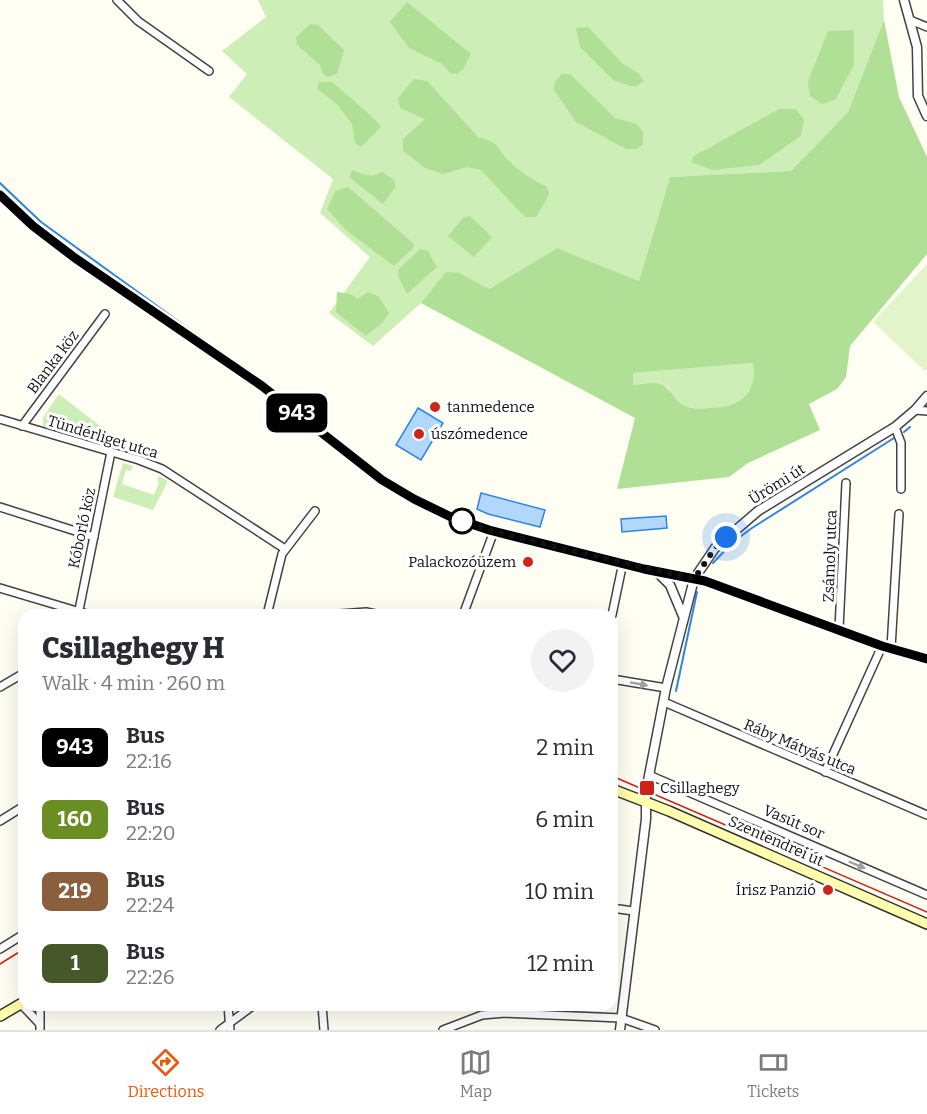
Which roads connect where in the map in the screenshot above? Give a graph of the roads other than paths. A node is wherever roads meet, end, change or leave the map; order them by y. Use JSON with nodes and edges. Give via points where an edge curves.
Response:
{"nodes":[{"id":1,"x":117,"y":0,"type":"edge"},
{"id":2,"x":904,"y":0,"type":"edge"},
{"id":3,"x":910,"y":20,"type":"junction"},
{"id":4,"x":927,"y":27,"type":"edge"},
{"id":5,"x":209,"y":71,"type":"dead end"},
{"id":6,"x":927,"y":115,"type":"edge"},
{"id":7,"x":0,"y":195,"type":"edge"},
{"id":8,"x":105,"y":314,"type":"dead end"},
{"id":9,"x":927,"y":396,"type":"edge"},
{"id":10,"x":915,"y":410,"type":"junction"},
{"id":11,"x":927,"y":411,"type":"edge"},
{"id":12,"x":0,"y":419,"type":"edge"},
{"id":13,"x":22,"y":426,"type":"junction"},
{"id":14,"x":895,"y":427,"type":"junction"},
{"id":15,"x":111,"y":452,"type":"junction"},
{"id":16,"x":846,"y":483,"type":"dead end"},
{"id":17,"x":901,"y":489,"type":"dead end"},
{"id":18,"x":0,"y":507,"type":"edge"},
{"id":19,"x":315,"y":511,"type":"dead end"},
{"id":20,"x":899,"y":514,"type":"dead end"},
{"id":21,"x":494,"y":531,"type":"junction"},
{"id":22,"x":94,"y":537,"type":"junction"},
{"id":23,"x":285,"y":549,"type":"junction"},
{"id":24,"x":622,"y":567,"type":"dead end"},
{"id":25,"x":657,"y":572,"type":"junction"},
{"id":26,"x":694,"y":579,"type":"junction"},
{"id":27,"x":0,"y":588,"type":"edge"},
{"id":28,"x":75,"y":609,"type":"edge"},
{"id":29,"x":79,"y":609,"type":"edge"},
{"id":30,"x":268,"y":609,"type":"edge"},
{"id":31,"x":465,"y":609,"type":"edge"},
{"id":32,"x":613,"y":609,"type":"edge"},
{"id":33,"x":683,"y":616,"type":"junction"},
{"id":34,"x":839,"y":629,"type":"junction"},
{"id":35,"x":887,"y":647,"type":"junction"},
{"id":36,"x":927,"y":658,"type":"edge"},
{"id":37,"x":18,"y":676,"type":"edge"},
{"id":38,"x":618,"y":680,"type":"edge"},
{"id":39,"x":0,"y":687,"type":"edge"},
{"id":40,"x":666,"y":688,"type":"junction"},
{"id":41,"x":663,"y":702,"type":"junction"},
{"id":42,"x":825,"y":772,"type":"junction"},
{"id":43,"x":650,"y":775,"type":"junction"},
{"id":44,"x":618,"y":791,"type":"edge"},
{"id":45,"x":647,"y":803,"type":"junction"},
{"id":46,"x":18,"y":810,"type":"edge"},
{"id":47,"x":927,"y":815,"type":"edge"},
{"id":48,"x":0,"y":821,"type":"edge"},
{"id":49,"x":927,"y":895,"type":"edge"},
{"id":50,"x":618,"y":909,"type":"edge"},
{"id":51,"x":633,"y":911,"type":"junction"},
{"id":52,"x":927,"y":924,"type":"edge"},
{"id":53,"x":18,"y":937,"type":"edge"},
{"id":54,"x":0,"y":949,"type":"edge"},
{"id":55,"x":18,"y":1005,"type":"edge"},
{"id":56,"x":29,"y":1011,"type":"edge"},
{"id":57,"x":40,"y":1011,"type":"edge"},
{"id":58,"x":228,"y":1011,"type":"edge"},
{"id":59,"x":247,"y":1011,"type":"edge"},
{"id":60,"x":322,"y":1011,"type":"edge"},
{"id":61,"x":0,"y":1016,"type":"edge"},
{"id":62,"x":621,"y":1018,"type":"junction"},
{"id":63,"x":40,"y":1027,"type":"edge"},
{"id":64,"x":229,"y":1027,"type":"edge"},
{"id":65,"x":220,"y":1030,"type":"edge"},
{"id":66,"x":324,"y":1030,"type":"edge"},
{"id":67,"x":443,"y":1030,"type":"edge"},
{"id":68,"x":620,"y":1030,"type":"edge"},
{"id":69,"x":654,"y":1030,"type":"edge"}],
"edges":[{"from":1,"to":5,"type":"street","via":[[138,21]]},
{"from":2,"to":3,"type":"street"},
{"from":3,"to":4,"type":"street"},
{"from":3,"to":6,"type":"street","via":[[917,46],[918,96]]},
{"from":7,"to":21,"type":"street","via":[[75,258],[262,386],[382,480],[451,517]]},
{"from":8,"to":13,"type":"street","name":"Blanka köz"},
{"from":9,"to":10,"type":"street","name":"Ürömi út"},
{"from":10,"to":11,"type":"street"},
{"from":10,"to":14,"type":"street","name":"Ürömi út"},
{"from":12,"to":13,"type":"street","name":"Tündérliget utca"},
{"from":13,"to":15,"type":"street","name":"Tündérliget utca"},
{"from":14,"to":17,"type":"street","via":[[901,443]]},
{"from":14,"to":26,"type":"street","name":"Ürömi út","via":[[758,511],[715,548]]},
{"from":15,"to":22,"type":"street","name":"Kóborló köz"},
{"from":15,"to":23,"type":"street","name":"Tündérliget utca","via":[[162,469]]},
{"from":16,"to":34,"type":"street","name":"Zsámoly utca"},
{"from":18,"to":22,"type":"street"},
{"from":19,"to":23,"type":"street"},
{"from":20,"to":35,"type":"street"},
{"from":21,"to":25,"type":"street"},
{"from":21,"to":31,"type":"street"},
{"from":22,"to":29,"type":"street","name":"Kóborló köz"},
{"from":23,"to":30,"type":"street"},
{"from":24,"to":32,"type":"street"},
{"from":25,"to":26,"type":"street"},
{"from":25,"to":33,"type":"street","via":[[670,585]]},
{"from":26,"to":33,"type":"street","name":"Ürömi út"},
{"from":26,"to":34,"type":"street"},
{"from":27,"to":28,"type":"street"},
{"from":33,"to":40,"type":"street","name":"Ürömi út"},
{"from":34,"to":35,"type":"street"},
{"from":35,"to":36,"type":"street"},
{"from":35,"to":42,"type":"street"},
{"from":37,"to":39,"type":"street"},
{"from":38,"to":40,"type":"street","one_way":true},
{"from":40,"to":41,"type":"street","name":"Ürömi út"},
{"from":41,"to":42,"type":"street","name":"Ráby Mátyás utca"},
{"from":41,"to":43,"type":"street","name":"Ürömi út"},
{"from":42,"to":47,"type":"street","name":"Ráby Mátyás utca"},
{"from":43,"to":45,"type":"street","name":"Ürömi út"},
{"from":43,"to":49,"type":"street","name":"Vasút sor","one_way":true},
{"from":44,"to":45,"type":"main road","name":"Szentendrei út"},
{"from":45,"to":51,"type":"street","name":"Ürömi út"},
{"from":45,"to":52,"type":"main road","name":"Szentendrei út"},
{"from":46,"to":48,"type":"street"},
{"from":50,"to":51,"type":"street"},
{"from":51,"to":62,"type":"street","name":"Ürömi út"},
{"from":53,"to":54,"type":"street"},
{"from":55,"to":61,"type":"main road"},
{"from":56,"to":63,"type":"street"},
{"from":57,"to":63,"type":"street"},
{"from":58,"to":64,"type":"street"},
{"from":59,"to":64,"type":"street"},
{"from":60,"to":66,"type":"street"},
{"from":62,"to":67,"type":"street","via":[[482,1014]]},
{"from":62,"to":68,"type":"street","name":"Ürömi út"},
{"from":62,"to":69,"type":"street"},
{"from":64,"to":65,"type":"street"}]}
